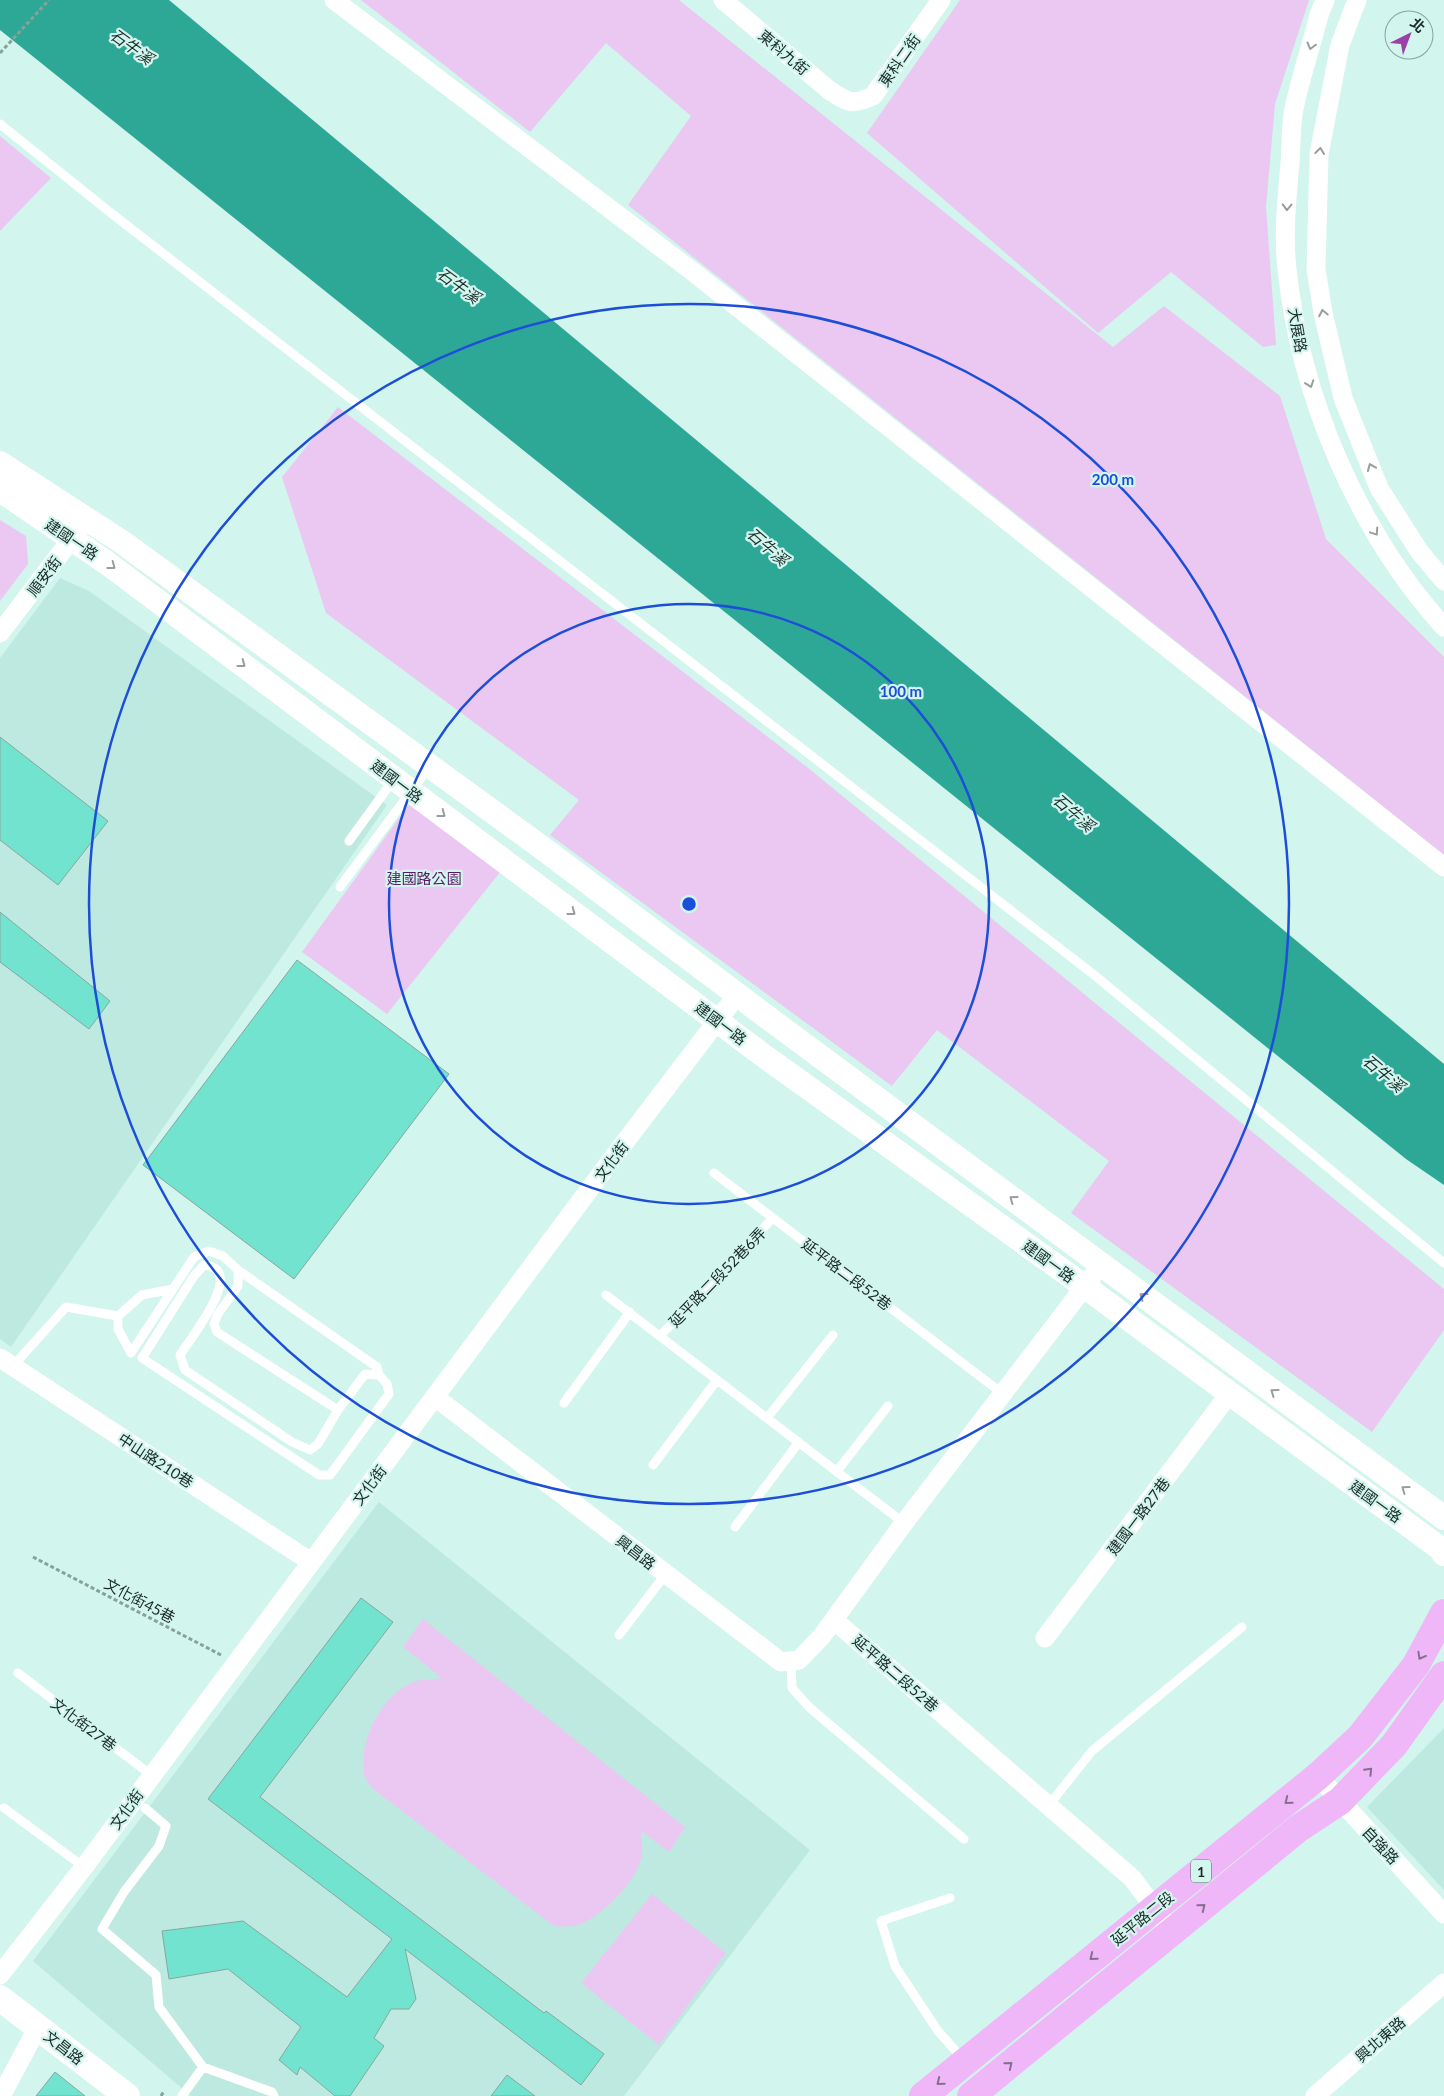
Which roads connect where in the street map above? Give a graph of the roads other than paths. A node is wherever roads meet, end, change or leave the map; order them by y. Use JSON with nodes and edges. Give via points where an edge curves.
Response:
{"nodes":[{"id":1,"x":334,"y":0,"type":"edge"},
{"id":2,"x":723,"y":0,"type":"edge"},
{"id":3,"x":941,"y":0,"type":"edge"},
{"id":4,"x":1325,"y":0,"type":"edge"},
{"id":5,"x":1357,"y":0,"type":"edge"},
{"id":6,"x":847,"y":102,"type":"joint"},
{"id":7,"x":0,"y":124,"type":"edge"},
{"id":8,"x":0,"y":462,"type":"edge"},
{"id":9,"x":0,"y":490,"type":"edge"},
{"id":10,"x":86,"y":518,"type":"junction"},
{"id":11,"x":73,"y":537,"type":"junction"},
{"id":12,"x":1444,"y":582,"type":"edge"},
{"id":13,"x":1444,"y":626,"type":"edge"},
{"id":14,"x":0,"y":633,"type":"edge"},
{"id":15,"x":429,"y":766,"type":"junction"},
{"id":16,"x":403,"y":785,"type":"junction"},
{"id":17,"x":349,"y":841,"type":"dead end"},
{"id":18,"x":1444,"y":867,"type":"edge"},
{"id":19,"x":340,"y":887,"type":"dead end"},
{"id":20,"x":737,"y":995,"type":"junction"},
{"id":21,"x":718,"y":1021,"type":"junction"},
{"id":22,"x":714,"y":1173,"type":"dead end"},
{"id":23,"x":773,"y":1218,"type":"junction"},
{"id":24,"x":1444,"y":1263,"type":"edge"},
{"id":25,"x":1101,"y":1265,"type":"junction"},
{"id":26,"x":238,"y":1270,"type":"junction"},
{"id":27,"x":1084,"y":1286,"type":"junction"},
{"id":28,"x":173,"y":1290,"type":"junction"},
{"id":29,"x":606,"y":1295,"type":"dead end"},
{"id":30,"x":630,"y":1312,"type":"junction"},
{"id":31,"x":118,"y":1316,"type":"junction"},
{"id":32,"x":834,"y":1334,"type":"dead end"},
{"id":33,"x":660,"y":1336,"type":"junction"},
{"id":34,"x":7,"y":1362,"type":"edge"},
{"id":35,"x":379,"y":1375,"type":"junction"},
{"id":36,"x":717,"y":1380,"type":"junction"},
{"id":37,"x":1003,"y":1394,"type":"junction"},
{"id":38,"x":1230,"y":1394,"type":"junction"},
{"id":39,"x":435,"y":1397,"type":"junction"},
{"id":40,"x":564,"y":1404,"type":"dead end"},
{"id":41,"x":888,"y":1406,"type":"dead end"},
{"id":42,"x":338,"y":1410,"type":"junction"},
{"id":43,"x":767,"y":1418,"type":"junction"},
{"id":44,"x":799,"y":1442,"type":"junction"},
{"id":45,"x":652,"y":1465,"type":"dead end"},
{"id":46,"x":837,"y":1471,"type":"junction"},
{"id":47,"x":1444,"y":1518,"type":"edge"},
{"id":48,"x":904,"y":1523,"type":"junction"},
{"id":49,"x":734,"y":1527,"type":"dead end"},
{"id":50,"x":1444,"y":1554,"type":"edge"},
{"id":51,"x":311,"y":1562,"type":"junction"},
{"id":52,"x":665,"y":1574,"type":"junction"},
{"id":53,"x":1444,"y":1613,"type":"edge"},
{"id":54,"x":834,"y":1620,"type":"junction"},
{"id":55,"x":1242,"y":1627,"type":"dead end"},
{"id":56,"x":619,"y":1635,"type":"dead end"},
{"id":57,"x":1045,"y":1638,"type":"dead end"},
{"id":58,"x":791,"y":1662,"type":"junction"},
{"id":59,"x":18,"y":1673,"type":"dead end"},
{"id":60,"x":1444,"y":1675,"type":"edge"},
{"id":61,"x":151,"y":1775,"type":"junction"},
{"id":62,"x":1318,"y":1776,"type":"junction"},
{"id":63,"x":1340,"y":1801,"type":"junction"},
{"id":64,"x":1049,"y":1806,"type":"junction"},
{"id":65,"x":4,"y":1808,"type":"dead end"},
{"id":66,"x":145,"y":1808,"type":"dead end"},
{"id":67,"x":964,"y":1839,"type":"dead end"},
{"id":68,"x":84,"y":1867,"type":"junction"},
{"id":69,"x":950,"y":1898,"type":"dead end"},
{"id":70,"x":1155,"y":1907,"type":"junction"},
{"id":71,"x":1444,"y":1914,"type":"edge"},
{"id":72,"x":1172,"y":1931,"type":"junction"},
{"id":73,"x":0,"y":1975,"type":"edge"},
{"id":74,"x":1444,"y":1983,"type":"edge"},
{"id":75,"x":0,"y":1998,"type":"edge"},
{"id":76,"x":38,"y":2027,"type":"junction"},
{"id":77,"x":965,"y":2062,"type":"junction"},
{"id":78,"x":203,"y":2067,"type":"junction"},
{"id":79,"x":1,"y":2096,"type":"edge"},
{"id":80,"x":127,"y":2096,"type":"edge"},
{"id":81,"x":182,"y":2096,"type":"edge"},
{"id":82,"x":274,"y":2096,"type":"edge"},
{"id":83,"x":923,"y":2096,"type":"edge"},
{"id":84,"x":971,"y":2096,"type":"edge"},
{"id":85,"x":1315,"y":2096,"type":"edge"}],
"edges":[{"from":1,"to":18,"type":"street","via":[[692,271]]},
{"from":2,"to":6,"type":"street","name":"東科九街"},
{"from":3,"to":6,"type":"street","name":"東科二街","via":[[873,96],[860,102]]},
{"from":4,"to":13,"type":"street","name":"大展路","one_way":true,"via":[[1293,114],[1287,200],[1286,268],[1302,356],[1335,455],[1368,521],[1423,603]]},
{"from":12,"to":5,"type":"street","name":"大展路","one_way":true,"via":[[1419,550],[1380,488],[1343,398],[1316,270],[1319,154],[1340,45]]},
{"from":7,"to":24,"type":"lane","via":[[1093,974]]},
{"from":8,"to":10,"type":"street","name":"建國一路"},
{"from":9,"to":11,"type":"street","name":"建國一路"},
{"from":10,"to":11,"type":"street","name":"順安街"},
{"from":10,"to":15,"type":"street","name":"建國一路"},
{"from":11,"to":14,"type":"street","name":"順安街"},
{"from":11,"to":16,"type":"street","name":"建國一路","one_way":true},
{"from":15,"to":16,"type":"lane"},
{"from":15,"to":20,"type":"street","name":"建國一路"},
{"from":16,"to":17,"type":"lane"},
{"from":16,"to":19,"type":"lane"},
{"from":16,"to":21,"type":"street","name":"建國一路","one_way":true},
{"from":20,"to":21,"type":"street","name":"文化街"},
{"from":25,"to":20,"type":"street","name":"建國一路","one_way":true},
{"from":21,"to":27,"type":"street","name":"建國一路"},
{"from":21,"to":39,"type":"street","name":"文化街"},
{"from":22,"to":23,"type":"lane","name":"延平路二段52巷"},
{"from":23,"to":33,"type":"lane","name":"延平路二段52巷6弄"},
{"from":23,"to":37,"type":"lane","name":"延平路二段52巷"},
{"from":25,"to":27,"type":"street"},
{"from":47,"to":25,"type":"street","name":"建國一路","one_way":true},
{"from":26,"to":28,"type":"lane","via":[[223,1256],[209,1251],[194,1257]]},
{"from":26,"to":35,"type":"lane","via":[[378,1367]]},
{"from":26,"to":42,"type":"lane","via":[[238,1286],[214,1324],[217,1332]]},
{"from":27,"to":37,"type":"street"},
{"from":27,"to":38,"type":"street","name":"建國一路"},
{"from":28,"to":31,"type":"lane","via":[[142,1295]]},
{"from":28,"to":31,"type":"lane","via":[[131,1353],[118,1329]]},
{"from":29,"to":30,"type":"lane"},
{"from":30,"to":33,"type":"lane"},
{"from":30,"to":40,"type":"lane"},
{"from":31,"to":34,"type":"lane","via":[[66,1307]]},
{"from":32,"to":43,"type":"lane"},
{"from":33,"to":36,"type":"lane"},
{"from":34,"to":51,"type":"street","name":"中山路210巷"},
{"from":35,"to":42,"type":"lane","via":[[365,1374]]},
{"from":35,"to":42,"type":"lane","via":[[387,1384],[389,1394],[330,1475],[319,1475],[142,1358],[194,1276],[204,1265],[212,1266],[222,1276],[220,1292],[180,1355],[185,1370],[292,1442],[310,1450],[318,1444]]},
{"from":36,"to":43,"type":"lane"},
{"from":36,"to":45,"type":"lane"},
{"from":37,"to":48,"type":"street"},
{"from":38,"to":50,"type":"street","name":"建國一路"},
{"from":38,"to":57,"type":"street","name":"建國一路27巷"},
{"from":39,"to":51,"type":"street","name":"文化街"},
{"from":39,"to":52,"type":"street","name":"興昌路"},
{"from":41,"to":46,"type":"lane"},
{"from":43,"to":44,"type":"lane"},
{"from":44,"to":46,"type":"lane"},
{"from":44,"to":49,"type":"lane"},
{"from":46,"to":48,"type":"lane"},
{"from":48,"to":54,"type":"street"},
{"from":51,"to":61,"type":"street","name":"文化街"},
{"from":52,"to":56,"type":"lane"},
{"from":52,"to":58,"type":"street","name":"興昌路","via":[[781,1662]]},
{"from":53,"to":62,"type":"main road","name":"延平路二段","number":"1","one_way":true,"via":[[1416,1665],[1366,1730]]},
{"from":54,"to":58,"type":"street","via":[[799,1660]]},
{"from":54,"to":64,"type":"street","name":"延平路二段52巷"},
{"from":55,"to":64,"type":"lane","via":[[1092,1751]]},
{"from":58,"to":67,"type":"lane","via":[[792,1688],[809,1706]]},
{"from":59,"to":61,"type":"lane","name":"文化街27巷"},
{"from":63,"to":60,"type":"main road","name":"延平路二段","number":"1","one_way":true,"via":[[1394,1745]]},
{"from":61,"to":68,"type":"street","name":"文化街"},
{"from":62,"to":63,"type":"street","name":"自強路"},
{"from":62,"to":70,"type":"main road","name":"延平路二段","number":"1","one_way":true},
{"from":63,"to":71,"type":"street","name":"自強路"},
{"from":72,"to":63,"type":"main road","name":"延平路二段","number":"1","one_way":true,"via":[[1299,1828]]},
{"from":64,"to":70,"type":"street","name":"延平路二段52巷","via":[[1132,1878]]},
{"from":65,"to":68,"type":"lane"},
{"from":66,"to":78,"type":"lane","via":[[166,1826],[159,1846],[124,1892],[102,1929],[156,1975],[159,2007]]},
{"from":68,"to":73,"type":"street","name":"文化街"},
{"from":69,"to":77,"type":"lane","via":[[881,1922],[895,1966],[938,2032]]},
{"from":70,"to":72,"type":"street","name":"延平路二段52巷"},
{"from":70,"to":77,"type":"main road","name":"延平路二段","number":"1","one_way":true},
{"from":84,"to":72,"type":"main road","name":"延平路二段","number":"1","one_way":true},
{"from":74,"to":85,"type":"street","name":"興北東路"},
{"from":75,"to":76,"type":"main road","name":"文昌路"},
{"from":76,"to":79,"type":"street"},
{"from":76,"to":80,"type":"main road","name":"文昌路"},
{"from":77,"to":83,"type":"main road","name":"延平路二段","number":"1","one_way":true},
{"from":78,"to":81,"type":"lane"},
{"from":78,"to":82,"type":"lane","via":[[272,2092]]}]}
